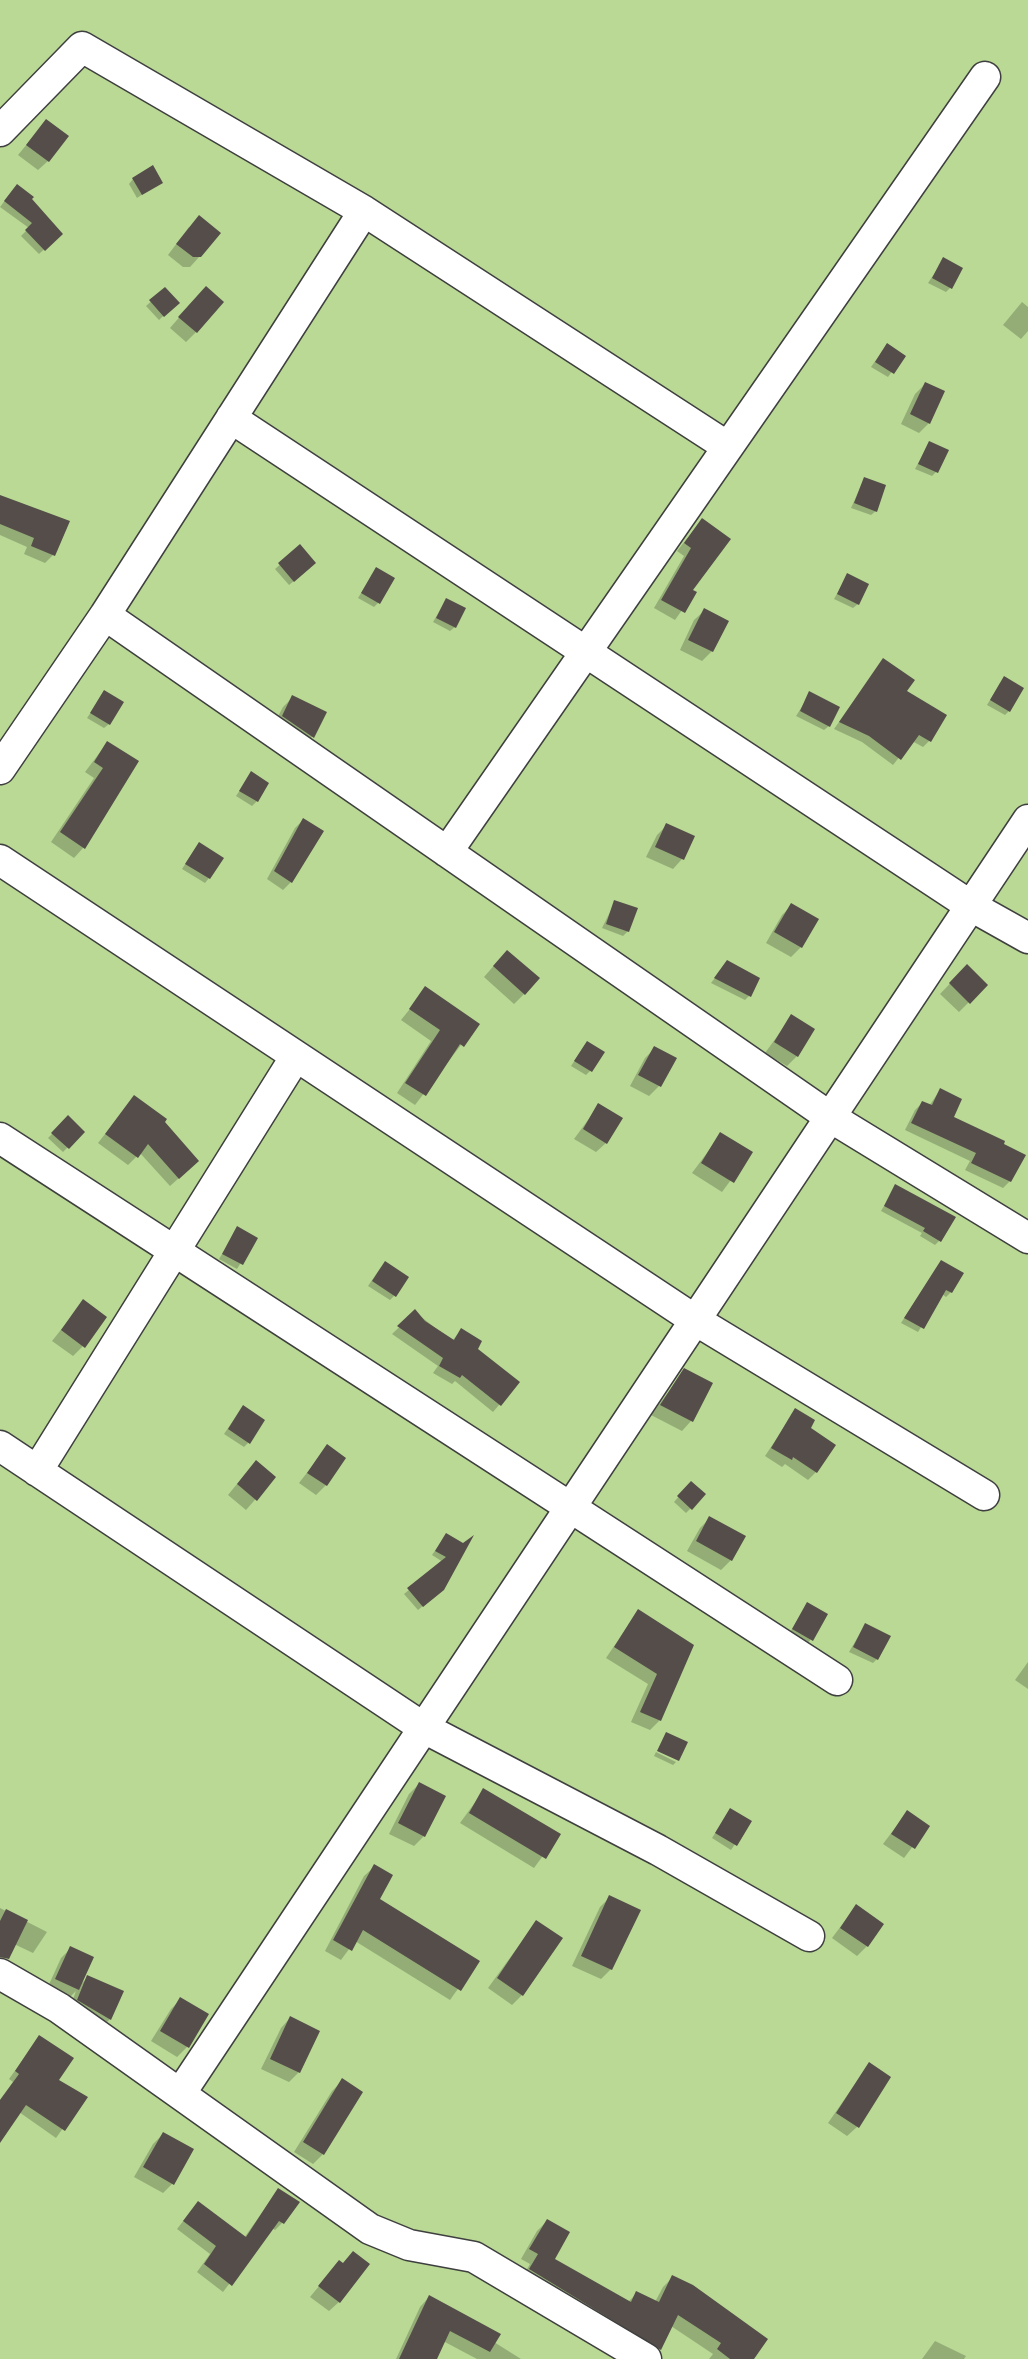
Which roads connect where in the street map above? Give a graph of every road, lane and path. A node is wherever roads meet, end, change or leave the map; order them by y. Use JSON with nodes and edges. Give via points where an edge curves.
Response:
{"nodes":[{"id":1,"x":985,"y":77,"type":"dead end"},
{"id":2,"x":0,"y":131,"type":"edge"},
{"id":3,"x":365,"y":211,"type":"junction"},
{"id":4,"x":231,"y":418,"type":"junction"},
{"id":5,"x":728,"y":447,"type":"junction"},
{"id":6,"x":105,"y":615,"type":"junction"},
{"id":7,"x":586,"y":652,"type":"junction"},
{"id":8,"x":0,"y":769,"type":"edge"},
{"id":9,"x":1028,"y":820,"type":"edge"},
{"id":10,"x":447,"y":852,"type":"junction"},
{"id":11,"x":0,"y":860,"type":"edge"},
{"id":12,"x":971,"y":906,"type":"junction"},
{"id":13,"x":1028,"y":938,"type":"edge"},
{"id":14,"x":296,"y":1056,"type":"junction"},
{"id":15,"x":830,"y":1117,"type":"junction"},
{"id":16,"x":0,"y":1138,"type":"edge"},
{"id":17,"x":1028,"y":1238,"type":"edge"},
{"id":18,"x":174,"y":1252,"type":"junction"},
{"id":19,"x":695,"y":1320,"type":"junction"},
{"id":20,"x":0,"y":1446,"type":"edge"},
{"id":21,"x":37,"y":1471,"type":"junction"},
{"id":22,"x":984,"y":1495,"type":"dead end"},
{"id":23,"x":569,"y":1509,"type":"junction"},
{"id":24,"x":837,"y":1680,"type":"dead end"},
{"id":25,"x":424,"y":1728,"type":"junction"},
{"id":26,"x":809,"y":1936,"type":"dead end"},
{"id":27,"x":0,"y":1974,"type":"edge"},
{"id":28,"x":180,"y":2094,"type":"junction"},
{"id":29,"x":646,"y":2359,"type":"edge"}],
"edges":[{"from":1,"to":5,"type":"street"},
{"from":2,"to":3,"type":"street","via":[[82,47]]},
{"from":3,"to":4,"type":"street"},
{"from":3,"to":5,"type":"street"},
{"from":4,"to":6,"type":"street"},
{"from":4,"to":7,"type":"street"},
{"from":5,"to":7,"type":"street"},
{"from":6,"to":8,"type":"street"},
{"from":6,"to":10,"type":"street"},
{"from":7,"to":10,"type":"street"},
{"from":7,"to":12,"type":"street"},
{"from":9,"to":12,"type":"street"},
{"from":10,"to":15,"type":"street"},
{"from":11,"to":14,"type":"street"},
{"from":12,"to":13,"type":"street"},
{"from":12,"to":15,"type":"street"},
{"from":14,"to":18,"type":"street"},
{"from":14,"to":19,"type":"street"},
{"from":15,"to":17,"type":"street"},
{"from":15,"to":19,"type":"street"},
{"from":16,"to":18,"type":"street"},
{"from":18,"to":21,"type":"street"},
{"from":18,"to":23,"type":"street"},
{"from":19,"to":22,"type":"street"},
{"from":19,"to":23,"type":"street"},
{"from":20,"to":21,"type":"street"},
{"from":21,"to":25,"type":"street"},
{"from":23,"to":24,"type":"street"},
{"from":23,"to":25,"type":"street"},
{"from":25,"to":26,"type":"street","via":[[658,1850]]},
{"from":25,"to":28,"type":"street"},
{"from":27,"to":28,"type":"street","via":[[59,2008]]},
{"from":28,"to":29,"type":"street","via":[[370,2229],[409,2245],[474,2257]]}]}
